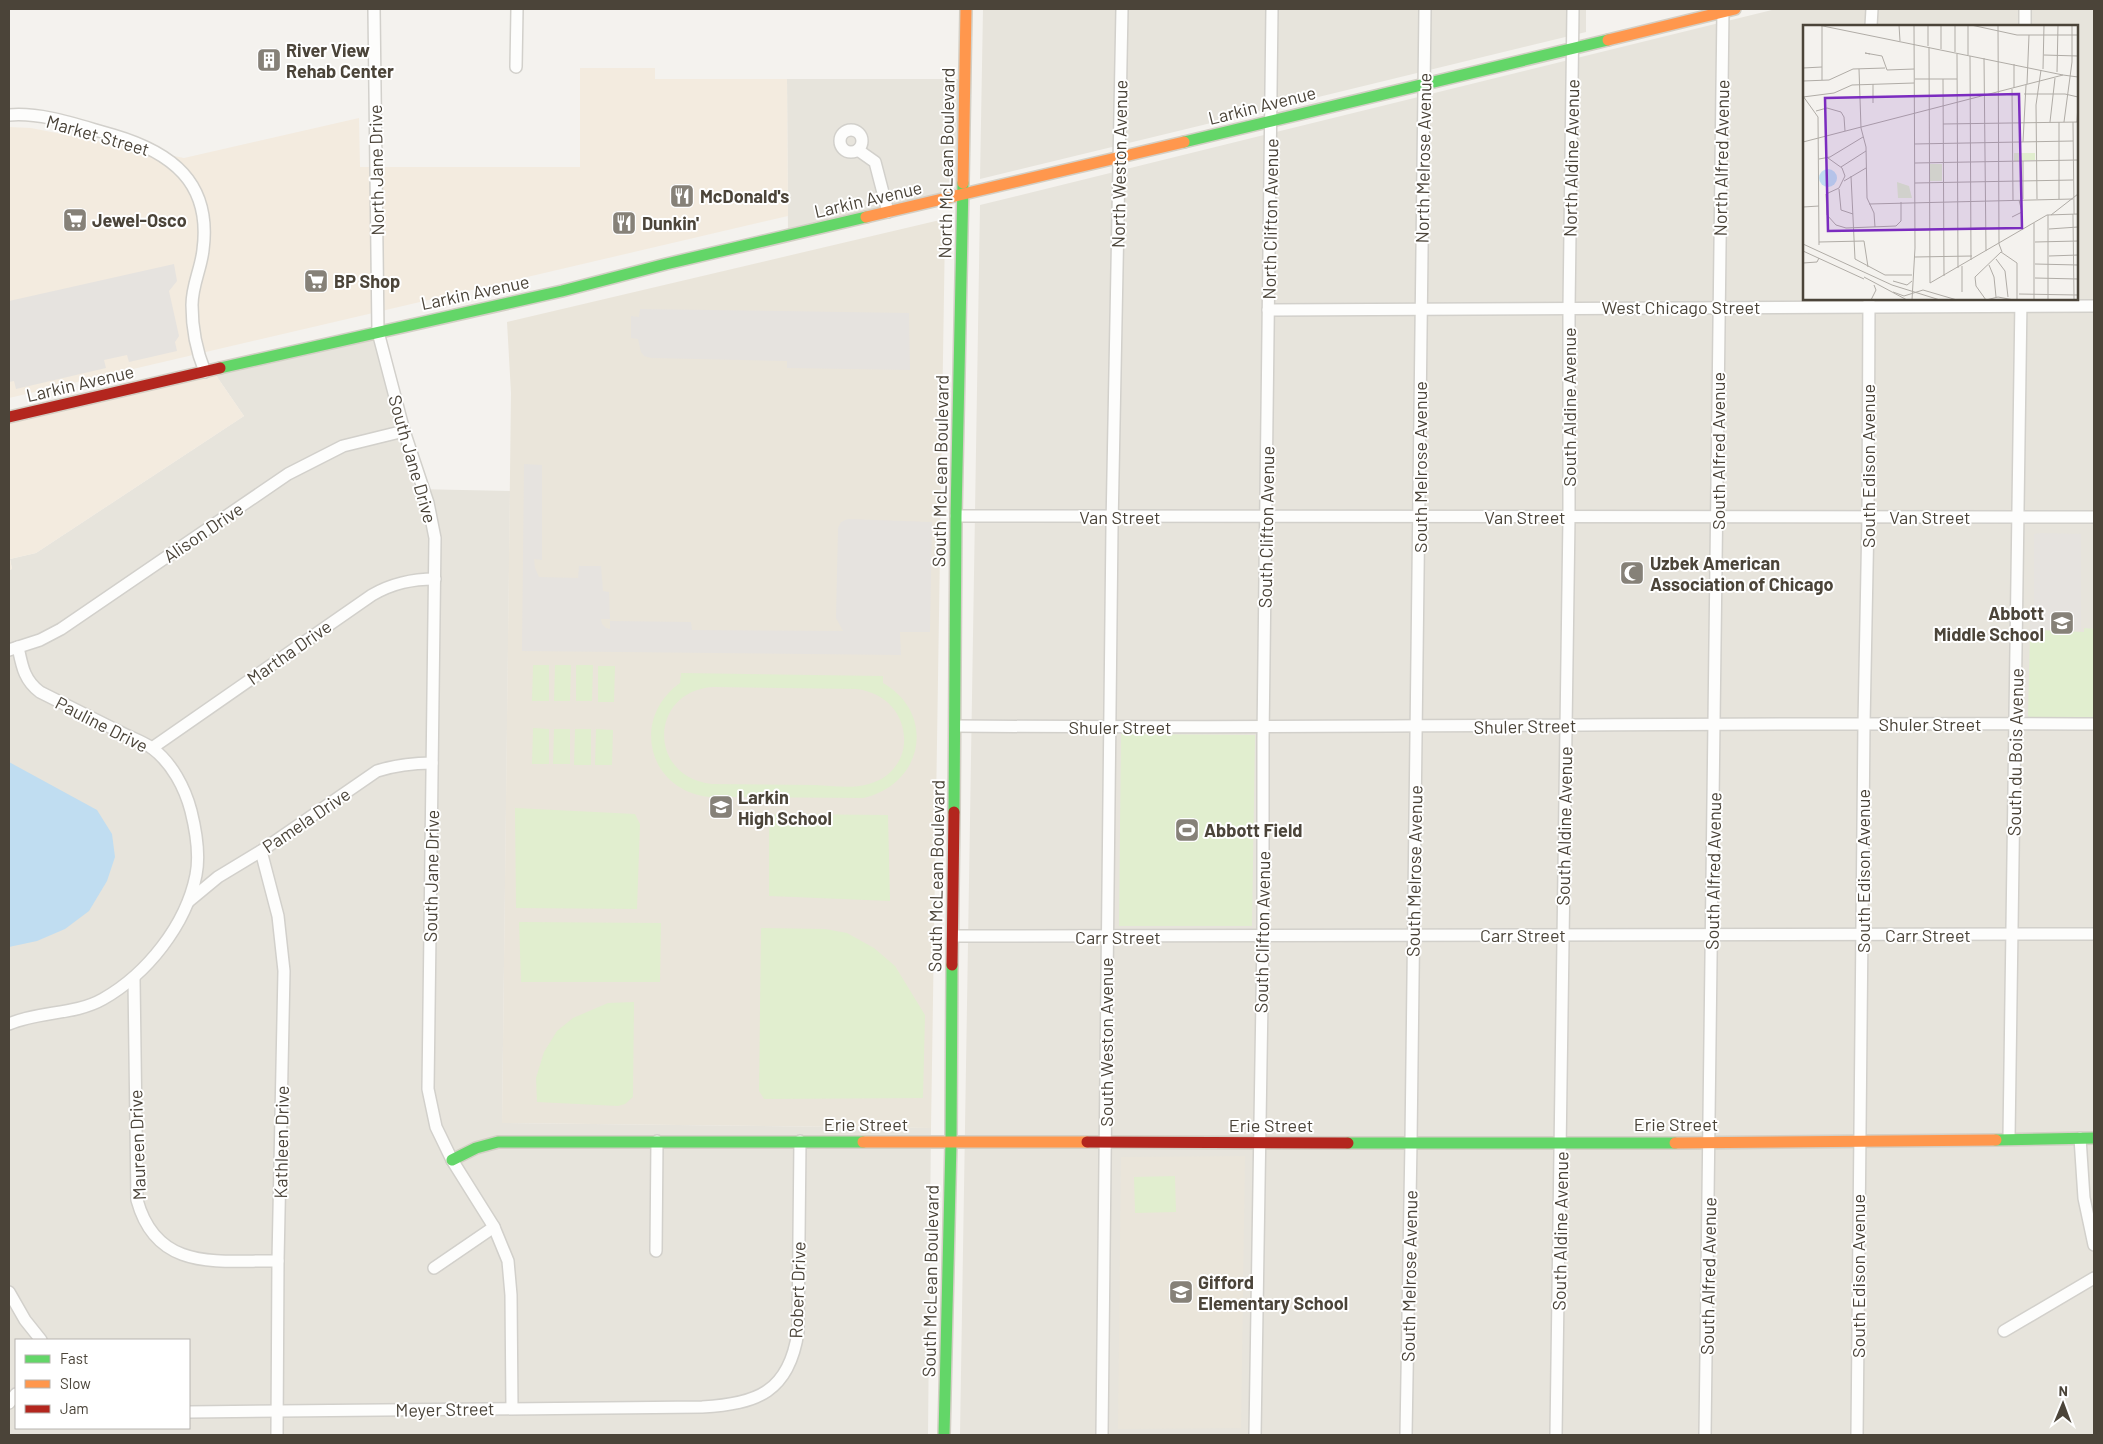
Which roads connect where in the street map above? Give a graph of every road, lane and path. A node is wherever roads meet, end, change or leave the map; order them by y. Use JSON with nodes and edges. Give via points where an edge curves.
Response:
{"nodes":[{"id":1,"x":374,"y":9,"type":"edge"},
{"id":2,"x":516,"y":9,"type":"edge"},
{"id":3,"x":966,"y":9,"type":"edge"},
{"id":4,"x":1122,"y":9,"type":"edge"},
{"id":5,"x":1272,"y":9,"type":"edge"},
{"id":6,"x":1425,"y":9,"type":"edge"},
{"id":7,"x":1573,"y":9,"type":"edge"},
{"id":8,"x":1872,"y":9,"type":"edge"},
{"id":9,"x":2025,"y":9,"type":"edge"},
{"id":10,"x":1727,"y":10,"type":"edge"},
{"id":11,"x":1872,"y":25,"type":"edge"},
{"id":12,"x":2025,"y":25,"type":"edge"},
{"id":13,"x":1573,"y":48,"type":"junction"},
{"id":14,"x":516,"y":67,"type":"dead end"},
{"id":15,"x":1424,"y":84,"type":"junction"},
{"id":16,"x":9,"y":115,"type":"edge"},
{"id":17,"x":1271,"y":120,"type":"junction"},
{"id":18,"x":858,"y":150,"type":"dead end"},
{"id":19,"x":1120,"y":158,"type":"junction"},
{"id":20,"x":963,"y":194,"type":"junction"},
{"id":21,"x":888,"y":212,"type":"junction"},
{"id":22,"x":1869,"y":303,"type":"edge"},
{"id":23,"x":2021,"y":303,"type":"edge"},
{"id":24,"x":2094,"y":306,"type":"edge"},
{"id":25,"x":1719,"y":307,"type":"junction"},
{"id":26,"x":1421,"y":308,"type":"junction"},
{"id":27,"x":1569,"y":308,"type":"junction"},
{"id":28,"x":1268,"y":310,"type":"junction"},
{"id":29,"x":960,"y":317,"type":"joint"},
{"id":30,"x":1116,"y":319,"type":"joint"},
{"id":31,"x":378,"y":332,"type":"junction"},
{"id":32,"x":205,"y":372,"type":"junction"},
{"id":33,"x":9,"y":417,"type":"edge"},
{"id":34,"x":404,"y":431,"type":"junction"},
{"id":35,"x":956,"y":516,"type":"junction"},
{"id":36,"x":1420,"y":517,"type":"junction"},
{"id":37,"x":1569,"y":517,"type":"junction"},
{"id":38,"x":1718,"y":517,"type":"junction"},
{"id":39,"x":1868,"y":517,"type":"junction"},
{"id":40,"x":2018,"y":517,"type":"junction"},
{"id":41,"x":1112,"y":518,"type":"junction"},
{"id":42,"x":1266,"y":518,"type":"junction"},
{"id":43,"x":2094,"y":518,"type":"edge"},
{"id":44,"x":435,"y":579,"type":"junction"},
{"id":45,"x":14,"y":648,"type":"edge"},
{"id":46,"x":1715,"y":724,"type":"junction"},
{"id":47,"x":1864,"y":724,"type":"junction"},
{"id":48,"x":2015,"y":724,"type":"junction"},
{"id":49,"x":2094,"y":724,"type":"edge"},
{"id":50,"x":955,"y":726,"type":"junction"},
{"id":51,"x":1565,"y":726,"type":"junction"},
{"id":52,"x":1416,"y":727,"type":"junction"},
{"id":53,"x":1110,"y":728,"type":"junction"},
{"id":54,"x":1263,"y":728,"type":"junction"},
{"id":55,"x":152,"y":748,"type":"junction"},
{"id":56,"x":432,"y":763,"type":"junction"},
{"id":57,"x":261,"y":851,"type":"junction"},
{"id":58,"x":189,"y":901,"type":"junction"},
{"id":59,"x":2094,"y":934,"type":"edge"},
{"id":60,"x":1563,"y":935,"type":"junction"},
{"id":61,"x":1712,"y":935,"type":"junction"},
{"id":62,"x":1863,"y":935,"type":"junction"},
{"id":63,"x":2013,"y":935,"type":"junction"},
{"id":64,"x":953,"y":936,"type":"junction"},
{"id":65,"x":1263,"y":936,"type":"junction"},
{"id":66,"x":1413,"y":936,"type":"junction"},
{"id":67,"x":1107,"y":937,"type":"junction"},
{"id":68,"x":134,"y":979,"type":"junction"},
{"id":69,"x":9,"y":1024,"type":"edge"},
{"id":70,"x":2010,"y":1138,"type":"junction"},
{"id":71,"x":2080,"y":1138,"type":"junction"},
{"id":72,"x":2094,"y":1138,"type":"edge"},
{"id":73,"x":658,"y":1141,"type":"junction"},
{"id":74,"x":800,"y":1141,"type":"junction"},
{"id":75,"x":1860,"y":1141,"type":"junction"},
{"id":76,"x":951,"y":1142,"type":"junction"},
{"id":77,"x":1105,"y":1142,"type":"junction"},
{"id":78,"x":1258,"y":1142,"type":"junction"},
{"id":79,"x":1412,"y":1142,"type":"junction"},
{"id":80,"x":1562,"y":1142,"type":"junction"},
{"id":81,"x":1710,"y":1142,"type":"junction"},
{"id":82,"x":452,"y":1160,"type":"junction"},
{"id":83,"x":494,"y":1227,"type":"junction"},
{"id":84,"x":2094,"y":1245,"type":"edge"},
{"id":85,"x":656,"y":1251,"type":"dead end"},
{"id":86,"x":278,"y":1261,"type":"junction"},
{"id":87,"x":434,"y":1268,"type":"dead end"},
{"id":88,"x":2094,"y":1278,"type":"edge"},
{"id":89,"x":9,"y":1292,"type":"edge"},
{"id":90,"x":2004,"y":1331,"type":"dead end"},
{"id":91,"x":40,"y":1339,"type":"edge"},
{"id":92,"x":702,"y":1407,"type":"joint"},
{"id":93,"x":512,"y":1408,"type":"junction"},
{"id":94,"x":278,"y":1410,"type":"junction"},
{"id":95,"x":190,"y":1412,"type":"edge"},
{"id":96,"x":277,"y":1435,"type":"edge"},
{"id":97,"x":944,"y":1435,"type":"edge"},
{"id":98,"x":1102,"y":1435,"type":"edge"},
{"id":99,"x":1255,"y":1435,"type":"edge"},
{"id":100,"x":1406,"y":1435,"type":"edge"},
{"id":101,"x":1556,"y":1435,"type":"edge"},
{"id":102,"x":1705,"y":1435,"type":"edge"},
{"id":103,"x":1857,"y":1435,"type":"edge"}],
"edges":[{"from":1,"to":31,"type":"street","name":"North Jane Drive"},
{"from":2,"to":14,"type":"street"},
{"from":3,"to":20,"type":"main road","name":"North McLean Boulevard"},
{"from":4,"to":19,"type":"street","name":"North Weston Avenue"},
{"from":5,"to":17,"type":"street","name":"North Clifton Avenue"},
{"from":6,"to":15,"type":"street","name":"North Melrose Avenue"},
{"from":7,"to":13,"type":"street","name":"North Aldine Avenue"},
{"from":8,"to":11,"type":"street"},
{"from":9,"to":12,"type":"street"},
{"from":10,"to":13,"type":"main road","name":"Larkin Avenue"},
{"from":10,"to":25,"type":"street","name":"North Alfred Avenue"},
{"from":13,"to":15,"type":"main road","name":"Larkin Avenue"},
{"from":13,"to":27,"type":"street","name":"North Aldine Avenue"},
{"from":15,"to":17,"type":"main road","name":"Larkin Avenue"},
{"from":15,"to":26,"type":"street","name":"North Melrose Avenue"},
{"from":16,"to":32,"type":"street","name":"Market Street","via":[[50,118],[133,141],[163,155],[190,180],[204,224],[202,256],[192,305],[194,336]]},
{"from":17,"to":19,"type":"main road","name":"Larkin Avenue"},
{"from":17,"to":28,"type":"street","name":"North Clifton Avenue"},
{"from":18,"to":21,"type":"street","via":[[875,162]]},
{"from":19,"to":20,"type":"main road","name":"Larkin Avenue"},
{"from":19,"to":30,"type":"street","name":"North Weston Avenue"},
{"from":20,"to":21,"type":"main road","name":"Larkin Avenue"},
{"from":20,"to":29,"type":"main road","name":"North McLean Boulevard"},
{"from":21,"to":31,"type":"main road","name":"Larkin Avenue"},
{"from":22,"to":23,"type":"street","name":"West Chicago Street"},
{"from":22,"to":25,"type":"street","name":"West Chicago Street"},
{"from":22,"to":39,"type":"street","name":"South Edison Avenue"},
{"from":23,"to":24,"type":"street","name":"West Chicago Street"},
{"from":23,"to":40,"type":"street","name":"South du Bois Avenue"},
{"from":25,"to":27,"type":"street","name":"West Chicago Street"},
{"from":25,"to":38,"type":"street","name":"South Alfred Avenue"},
{"from":26,"to":27,"type":"street","name":"West Chicago Street"},
{"from":26,"to":28,"type":"street","name":"West Chicago Street"},
{"from":26,"to":36,"type":"street","name":"South Melrose Avenue"},
{"from":27,"to":37,"type":"street","name":"South Aldine Avenue"},
{"from":28,"to":42,"type":"street","name":"South Clifton Avenue"},
{"from":29,"to":35,"type":"main road","name":"South McLean Boulevard"},
{"from":30,"to":41,"type":"street","name":"South Weston Avenue"},
{"from":31,"to":32,"type":"main road","name":"Larkin Avenue"},
{"from":31,"to":34,"type":"street","name":"South Jane Drive"},
{"from":32,"to":33,"type":"main road","name":"Larkin Avenue"},
{"from":34,"to":44,"type":"street","name":"South Jane Drive","via":[[432,517]]},
{"from":34,"to":45,"type":"street","name":"Alison Drive","via":[[343,446],[315,458],[61,629]]},
{"from":35,"to":41,"type":"street","name":"Van Street"},
{"from":35,"to":50,"type":"main road","name":"South McLean Boulevard"},
{"from":36,"to":37,"type":"street","name":"Van Street"},
{"from":36,"to":42,"type":"street","name":"Van Street"},
{"from":36,"to":52,"type":"street","name":"South Melrose Avenue"},
{"from":37,"to":38,"type":"street","name":"Van Street"},
{"from":37,"to":51,"type":"street","name":"South Aldine Avenue"},
{"from":38,"to":39,"type":"street","name":"Van Street"},
{"from":38,"to":46,"type":"street","name":"South Alfred Avenue"},
{"from":39,"to":40,"type":"street","name":"Van Street"},
{"from":39,"to":47,"type":"street","name":"South Edison Avenue"},
{"from":40,"to":43,"type":"street","name":"Van Street"},
{"from":40,"to":48,"type":"street","name":"South du Bois Avenue"},
{"from":41,"to":42,"type":"street","name":"Van Street"},
{"from":41,"to":53,"type":"street","name":"South Weston Avenue"},
{"from":42,"to":54,"type":"street","name":"South Clifton Avenue"},
{"from":44,"to":55,"type":"street","name":"Martha Drive","via":[[403,582],[372,595]]},
{"from":44,"to":56,"type":"street","name":"South Jane Drive"},
{"from":45,"to":55,"type":"street","name":"Pauline Drive","via":[[26,678],[40,692]]},
{"from":46,"to":47,"type":"street","name":"Shuler Street"},
{"from":46,"to":51,"type":"street","name":"Shuler Street"},
{"from":46,"to":61,"type":"street","name":"South Alfred Avenue"},
{"from":47,"to":48,"type":"street","name":"Shuler Street"},
{"from":47,"to":62,"type":"street","name":"South Edison Avenue"},
{"from":48,"to":49,"type":"street","name":"Shuler Street"},
{"from":48,"to":63,"type":"street","name":"South du Bois Avenue"},
{"from":50,"to":53,"type":"street","name":"Shuler Street"},
{"from":50,"to":64,"type":"main road","name":"South McLean Boulevard"},
{"from":51,"to":52,"type":"street","name":"Shuler Street"},
{"from":51,"to":60,"type":"street","name":"South Aldine Avenue"},
{"from":52,"to":54,"type":"street","name":"Shuler Street"},
{"from":52,"to":66,"type":"street","name":"South Melrose Avenue"},
{"from":53,"to":54,"type":"street","name":"Shuler Street"},
{"from":53,"to":67,"type":"street","name":"South Weston Avenue"},
{"from":54,"to":65,"type":"street","name":"South Clifton Avenue"},
{"from":55,"to":58,"type":"street","name":"Pauline Drive","via":[[177,777],[193,817],[197,866]]},
{"from":56,"to":57,"type":"street","name":"Pamela Drive","via":[[410,763],[377,771]]},
{"from":56,"to":82,"type":"street","name":"South Jane Drive","via":[[428,1089],[436,1127]]},
{"from":57,"to":58,"type":"street","name":"Pamela Drive","via":[[218,877]]},
{"from":57,"to":86,"type":"street","name":"Kathleen Drive","via":[[278,916],[284,971]]},
{"from":58,"to":68,"type":"street","name":"Pauline Drive","via":[[170,936]]},
{"from":59,"to":63,"type":"street","name":"Carr Street"},
{"from":60,"to":61,"type":"street","name":"Carr Street"},
{"from":60,"to":66,"type":"street","name":"Carr Street"},
{"from":60,"to":80,"type":"street","name":"South Aldine Avenue"},
{"from":61,"to":62,"type":"street","name":"Carr Street"},
{"from":61,"to":81,"type":"street","name":"South Alfred Avenue"},
{"from":62,"to":63,"type":"street","name":"Carr Street"},
{"from":62,"to":75,"type":"street","name":"South Edison Avenue"},
{"from":63,"to":70,"type":"street","name":"South du Bois Avenue"},
{"from":64,"to":67,"type":"street","name":"Carr Street"},
{"from":64,"to":76,"type":"main road","name":"South McLean Boulevard"},
{"from":65,"to":66,"type":"street","name":"Carr Street"},
{"from":65,"to":67,"type":"street","name":"Carr Street"},
{"from":65,"to":78,"type":"street","name":"South Clifton Avenue"},
{"from":66,"to":79,"type":"street","name":"South Melrose Avenue"},
{"from":67,"to":77,"type":"street","name":"South Weston Avenue"},
{"from":68,"to":69,"type":"street","name":"Pauline Drive","via":[[102,1000]]},
{"from":68,"to":86,"type":"street","name":"Maureen Drive","via":[[137,1200],[145,1222],[164,1246],[193,1258]]},
{"from":70,"to":71,"type":"main road","name":"Erie Street"},
{"from":70,"to":75,"type":"main road","name":"Erie Street"},
{"from":71,"to":72,"type":"main road","name":"Erie Street"},
{"from":71,"to":84,"type":"street","via":[[2084,1198]]},
{"from":73,"to":74,"type":"main road","name":"Erie Street"},
{"from":73,"to":82,"type":"main road","name":"Erie Street","via":[[498,1142]]},
{"from":73,"to":85,"type":"street"},
{"from":74,"to":76,"type":"main road","name":"Erie Street"},
{"from":74,"to":92,"type":"street","name":"Robert Drive","via":[[799,1314],[795,1349],[776,1383],[763,1395],[726,1406]]},
{"from":75,"to":81,"type":"main road","name":"Erie Street"},
{"from":75,"to":103,"type":"street","name":"South Edison Avenue"},
{"from":76,"to":77,"type":"main road","name":"Erie Street"},
{"from":76,"to":97,"type":"main road","name":"South McLean Boulevard"},
{"from":77,"to":78,"type":"main road","name":"Erie Street"},
{"from":77,"to":98,"type":"street","name":"South Weston Avenue"},
{"from":78,"to":79,"type":"main road","name":"Erie Street"},
{"from":78,"to":99,"type":"street","name":"South Clifton Avenue"},
{"from":79,"to":80,"type":"main road","name":"Erie Street"},
{"from":79,"to":100,"type":"street","name":"South Melrose Avenue"},
{"from":80,"to":81,"type":"main road","name":"Erie Street"},
{"from":80,"to":101,"type":"street","name":"South Aldine Avenue"},
{"from":81,"to":102,"type":"street","name":"South Alfred Avenue"},
{"from":82,"to":83,"type":"street","name":"South Jane Drive"},
{"from":83,"to":87,"type":"street"},
{"from":83,"to":93,"type":"street","name":"South Jane Drive","via":[[508,1261],[510,1279]]},
{"from":86,"to":94,"type":"street","name":"Kathleen Drive"},
{"from":88,"to":90,"type":"street"},
{"from":89,"to":91,"type":"street","via":[[24,1320]]},
{"from":92,"to":93,"type":"street","name":"Meyer Street"},
{"from":93,"to":94,"type":"street","name":"Meyer Street"},
{"from":94,"to":95,"type":"street","name":"Meyer Street"},
{"from":94,"to":96,"type":"street","name":"Kathleen Drive"}]}
